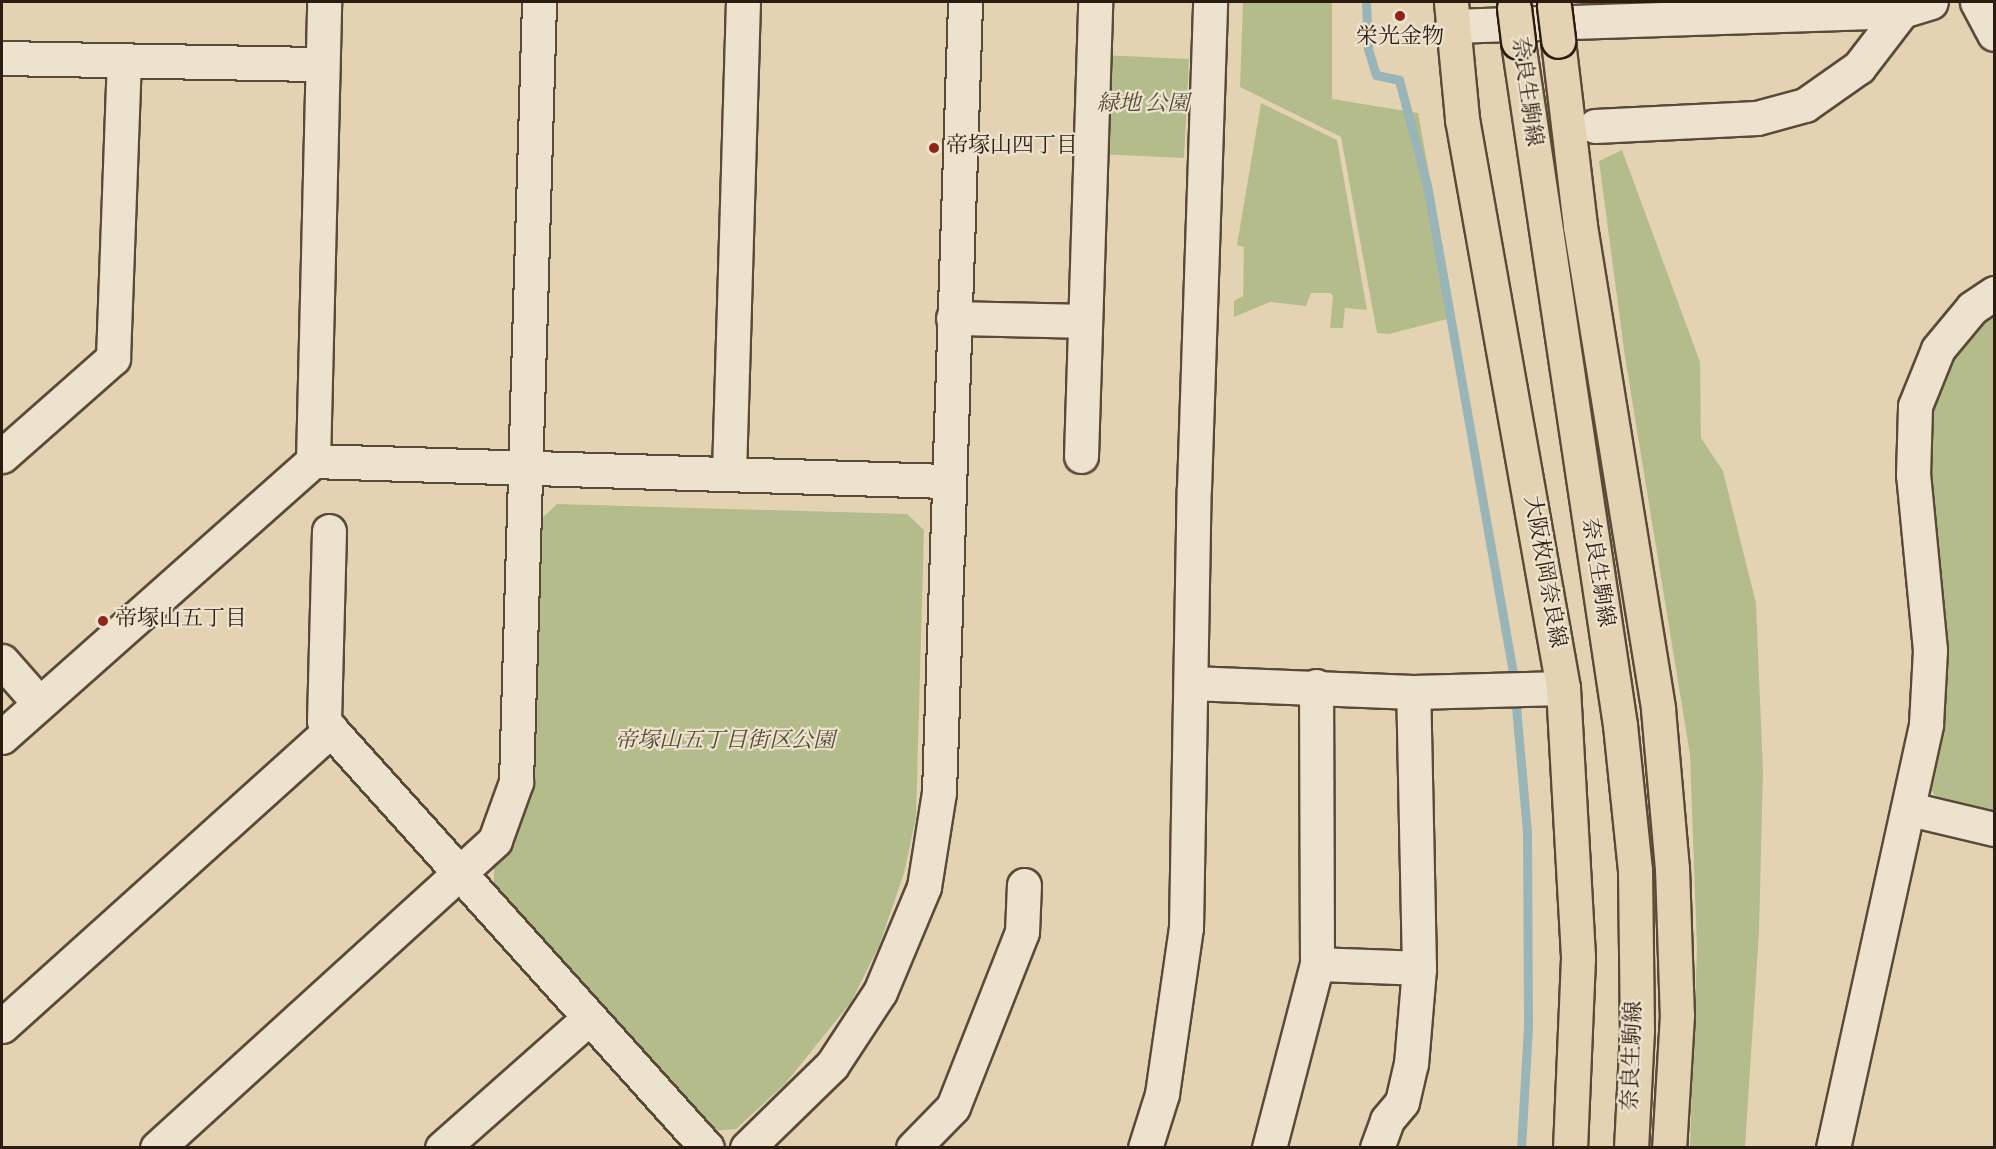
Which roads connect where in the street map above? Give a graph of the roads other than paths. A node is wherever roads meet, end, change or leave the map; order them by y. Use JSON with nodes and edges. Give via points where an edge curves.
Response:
{"nodes":[{"id":1,"x":324,"y":2,"type":"edge"},
{"id":2,"x":539,"y":2,"type":"edge"},
{"id":3,"x":743,"y":2,"type":"edge"},
{"id":4,"x":964,"y":2,"type":"edge"},
{"id":5,"x":1095,"y":2,"type":"edge"},
{"id":6,"x":1210,"y":2,"type":"edge"},
{"id":7,"x":1977,"y":2,"type":"edge"},
{"id":8,"x":1554,"y":4,"type":"edge"},
{"id":9,"x":1513,"y":5,"type":"edge"},
{"id":10,"x":1917,"y":6,"type":"edge"},
{"id":11,"x":1451,"y":14,"type":"edge"},
{"id":12,"x":1995,"y":34,"type":"edge"},
{"id":13,"x":2,"y":58,"type":"edge"},
{"id":14,"x":124,"y":62,"type":"junction"},
{"id":15,"x":322,"y":64,"type":"junction"},
{"id":16,"x":1595,"y":126,"type":"dead end"},
{"id":17,"x":1995,"y":293,"type":"edge"},
{"id":18,"x":953,"y":318,"type":"junction"},
{"id":19,"x":1084,"y":321,"type":"junction"},
{"id":20,"x":2,"y":456,"type":"edge"},
{"id":21,"x":1081,"y":456,"type":"dead end"},
{"id":22,"x":313,"y":461,"type":"junction"},
{"id":23,"x":525,"y":469,"type":"junction"},
{"id":24,"x":729,"y":473,"type":"junction"},
{"id":25,"x":946,"y":481,"type":"junction"},
{"id":26,"x":329,"y":531,"type":"dead end"},
{"id":27,"x":2,"y":661,"type":"edge"},
{"id":28,"x":1191,"y":683,"type":"junction"},
{"id":29,"x":1316,"y":686,"type":"junction"},
{"id":30,"x":1563,"y":688,"type":"junction"},
{"id":31,"x":1413,"y":692,"type":"junction"},
{"id":32,"x":39,"y":703,"type":"junction"},
{"id":33,"x":331,"y":730,"type":"junction"},
{"id":34,"x":2,"y":736,"type":"edge"},
{"id":35,"x":1910,"y":809,"type":"junction"},
{"id":36,"x":1995,"y":829,"type":"edge"},
{"id":37,"x":462,"y":871,"type":"junction"},
{"id":38,"x":1024,"y":885,"type":"dead end"},
{"id":39,"x":1317,"y":964,"type":"junction"},
{"id":40,"x":1419,"y":968,"type":"junction"},
{"id":41,"x":589,"y":1018,"type":"junction"},
{"id":42,"x":2,"y":1026,"type":"edge"},
{"id":43,"x":157,"y":1148,"type":"edge"},
{"id":44,"x":442,"y":1148,"type":"edge"},
{"id":45,"x":707,"y":1148,"type":"edge"},
{"id":46,"x":747,"y":1148,"type":"edge"},
{"id":47,"x":913,"y":1148,"type":"edge"},
{"id":48,"x":1145,"y":1148,"type":"edge"},
{"id":49,"x":1269,"y":1148,"type":"edge"},
{"id":50,"x":1377,"y":1148,"type":"edge"},
{"id":51,"x":1570,"y":1148,"type":"edge"},
{"id":52,"x":1631,"y":1148,"type":"edge"},
{"id":53,"x":1669,"y":1148,"type":"edge"},
{"id":54,"x":1833,"y":1148,"type":"edge"}],
"edges":[{"from":1,"to":15,"type":"street"},
{"from":2,"to":23,"type":"street"},
{"from":3,"to":24,"type":"street"},
{"from":4,"to":18,"type":"street"},
{"from":5,"to":19,"type":"street"},
{"from":6,"to":28,"type":"street"},
{"from":7,"to":12,"type":"street"},
{"from":8,"to":53,"type":"main road","name":"奈良生駒線","bridge":true,"via":[[1580,226],[1658,709],[1672,867],[1677,1015]]},
{"from":9,"to":52,"type":"main road","name":"奈良生駒線","bridge":true,"via":[[1620,725],[1634,859],[1636,1030]]},
{"from":10,"to":11,"type":"street"},
{"from":10,"to":16,"type":"street","via":[[1859,67],[1805,105],[1757,118]]},
{"from":11,"to":30,"type":"main road","name":"大阪枚岡奈良線","via":[[1466,142]]},
{"from":13,"to":14,"type":"street"},
{"from":14,"to":15,"type":"street"},
{"from":14,"to":20,"type":"street","via":[[113,358]]},
{"from":15,"to":22,"type":"street"},
{"from":17,"to":35,"type":"street","via":[[1972,308],[1938,349],[1916,406],[1913,475],[1930,650],[1926,724]]},
{"from":18,"to":19,"type":"street"},
{"from":18,"to":25,"type":"street"},
{"from":19,"to":21,"type":"street"},
{"from":22,"to":23,"type":"street"},
{"from":22,"to":32,"type":"street"},
{"from":23,"to":24,"type":"street"},
{"from":23,"to":37,"type":"street","via":[[516,782],[495,840]]},
{"from":24,"to":25,"type":"street"},
{"from":25,"to":46,"type":"street","via":[[939,792],[924,887],[880,992],[832,1065]]},
{"from":26,"to":33,"type":"street","via":[[324,721]]},
{"from":27,"to":32,"type":"street"},
{"from":28,"to":29,"type":"street"},
{"from":28,"to":48,"type":"street","via":[[1186,928],[1162,1094]]},
{"from":29,"to":31,"type":"street"},
{"from":29,"to":39,"type":"street"},
{"from":30,"to":31,"type":"street"},
{"from":30,"to":51,"type":"main road","name":"大阪枚岡奈良線","via":[[1578,958]]},
{"from":31,"to":40,"type":"street"},
{"from":32,"to":34,"type":"street"},
{"from":33,"to":37,"type":"street"},
{"from":33,"to":42,"type":"street"},
{"from":35,"to":36,"type":"street"},
{"from":35,"to":54,"type":"street"},
{"from":37,"to":41,"type":"street"},
{"from":37,"to":43,"type":"street"},
{"from":38,"to":47,"type":"street","via":[[1022,932],[953,1107]]},
{"from":39,"to":40,"type":"street"},
{"from":39,"to":49,"type":"street"},
{"from":40,"to":50,"type":"street","via":[[1411,1064],[1402,1102],[1387,1120]]},
{"from":41,"to":44,"type":"street"},
{"from":41,"to":45,"type":"street"}]}
